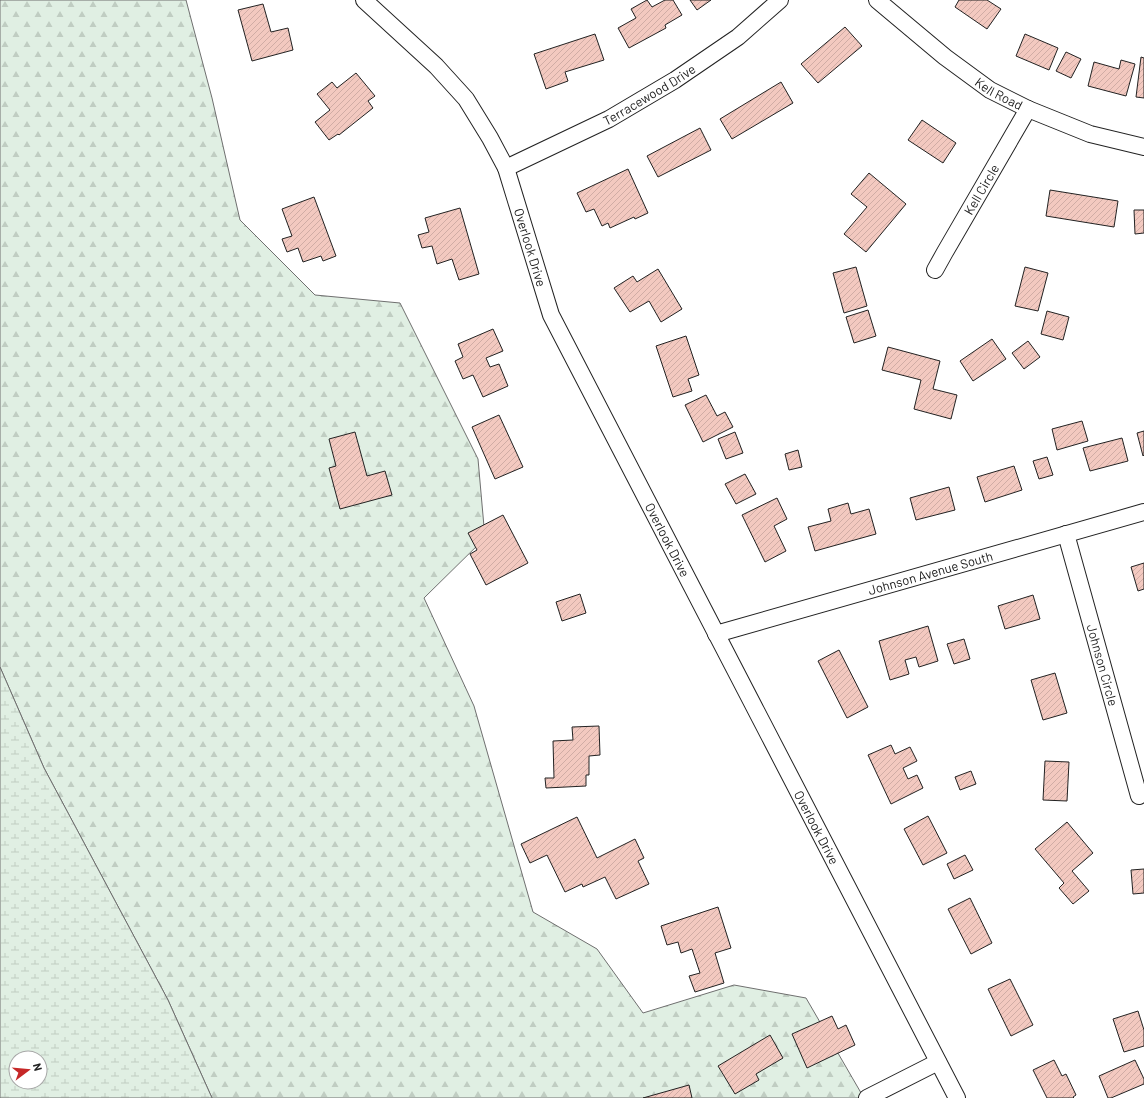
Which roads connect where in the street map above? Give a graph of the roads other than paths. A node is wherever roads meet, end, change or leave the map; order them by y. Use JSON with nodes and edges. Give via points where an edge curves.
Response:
{"nodes":[{"id":1,"x":364,"y":0,"type":"edge"},
{"id":2,"x":780,"y":0,"type":"edge"},
{"id":3,"x":877,"y":0,"type":"edge"},
{"id":4,"x":1028,"y":109,"type":"junction"},
{"id":5,"x":1144,"y":146,"type":"edge"},
{"id":6,"x":506,"y":168,"type":"junction"},
{"id":7,"x":936,"y":270,"type":"dead end"},
{"id":8,"x":1144,"y":512,"type":"edge"},
{"id":9,"x":1066,"y":534,"type":"junction"},
{"id":10,"x":716,"y":634,"type":"junction"},
{"id":11,"x":1139,"y":796,"type":"dead end"},
{"id":12,"x":938,"y":1062,"type":"junction"},
{"id":13,"x":867,"y":1098,"type":"edge"},
{"id":14,"x":957,"y":1098,"type":"edge"}],
"edges":[{"from":1,"to":6,"type":"street","name":"Overlook Drive","via":[[436,66],[466,100]]},
{"from":2,"to":6,"type":"street","name":"Terracewood Drive","via":[[738,37],[675,80],[609,119]]},
{"from":3,"to":4,"type":"street","name":"Kell Road","via":[[945,57],[990,90]]},
{"from":4,"to":5,"type":"street","name":"Kell Road","via":[[1090,134]]},
{"from":4,"to":7,"type":"street","name":"Kell Circle"},
{"from":6,"to":10,"type":"street","name":"Overlook Drive","via":[[551,315]]},
{"from":8,"to":9,"type":"street","name":"Johnson Avenue South"},
{"from":9,"to":10,"type":"street","name":"Johnson Avenue South"},
{"from":9,"to":11,"type":"street","name":"Johnson Circle"},
{"from":10,"to":12,"type":"street","name":"Overlook Drive"},
{"from":12,"to":13,"type":"street"},
{"from":12,"to":14,"type":"street","name":"Overlook Drive"}]}
